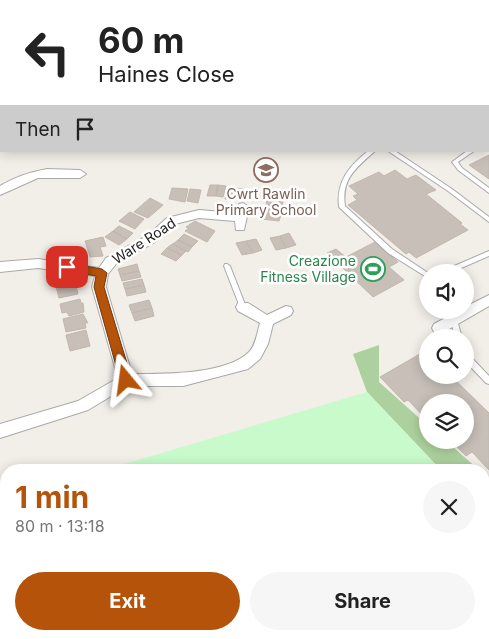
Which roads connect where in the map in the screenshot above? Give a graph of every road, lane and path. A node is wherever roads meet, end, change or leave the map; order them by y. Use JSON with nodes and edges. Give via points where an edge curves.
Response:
{"nodes":[{"id":1,"x":371,"y":152,"type":"edge"},
{"id":2,"x":393,"y":152,"type":"edge"},
{"id":3,"x":470,"y":152,"type":"edge"},
{"id":4,"x":80,"y":174,"type":"dead end"},
{"id":5,"x":0,"y":191,"type":"edge"},
{"id":6,"x":489,"y":191,"type":"edge"},
{"id":7,"x":241,"y":217,"type":"dead end"},
{"id":8,"x":489,"y":220,"type":"edge"},
{"id":9,"x":489,"y":253,"type":"edge"},
{"id":10,"x":465,"y":264,"type":"edge"},
{"id":11,"x":227,"y":266,"type":"dead end"},
{"id":12,"x":0,"y":267,"type":"edge"},
{"id":13,"x":419,"y":270,"type":"edge"},
{"id":14,"x":102,"y":273,"type":"junction"},
{"id":15,"x":489,"y":300,"type":"edge"},
{"id":16,"x":243,"y":308,"type":"joint"},
{"id":17,"x":286,"y":311,"type":"dead end"},
{"id":18,"x":454,"y":320,"type":"junction"},
{"id":19,"x":266,"y":321,"type":"junction"},
{"id":20,"x":439,"y":328,"type":"dead end"},
{"id":21,"x":456,"y":329,"type":"edge"},
{"id":22,"x":474,"y":365,"type":"edge"},
{"id":23,"x":126,"y":380,"type":"junction"},
{"id":24,"x":489,"y":381,"type":"edge"},
{"id":25,"x":0,"y":431,"type":"edge"}],
"edges":[{"from":1,"to":13,"type":"lane","via":[[346,177],[340,197],[342,207],[390,251]]},
{"from":2,"to":8,"type":"lane"},
{"from":3,"to":6,"type":"lane","via":[[454,162]]},
{"from":4,"to":5,"type":"street","via":[[38,173]]},
{"from":7,"to":14,"type":"street","name":"Ware Road","via":[[199,214],[178,218],[151,239],[111,261]]},
{"from":9,"to":10,"type":"lane"},
{"from":11,"to":16,"type":"lane"},
{"from":12,"to":14,"type":"street","via":[[16,264],[67,267]]},
{"from":14,"to":23,"type":"street","name":"Ware Road","via":[[99,287]]},
{"from":15,"to":18,"type":"street"},
{"from":16,"to":19,"type":"street"},
{"from":17,"to":19,"type":"street"},
{"from":18,"to":20,"type":"street"},
{"from":18,"to":21,"type":"lane"},
{"from":19,"to":23,"type":"street","via":[[257,352],[243,365],[183,380]]},
{"from":22,"to":24,"type":"lane"},
{"from":23,"to":25,"type":"street","via":[[83,406]]}]}
